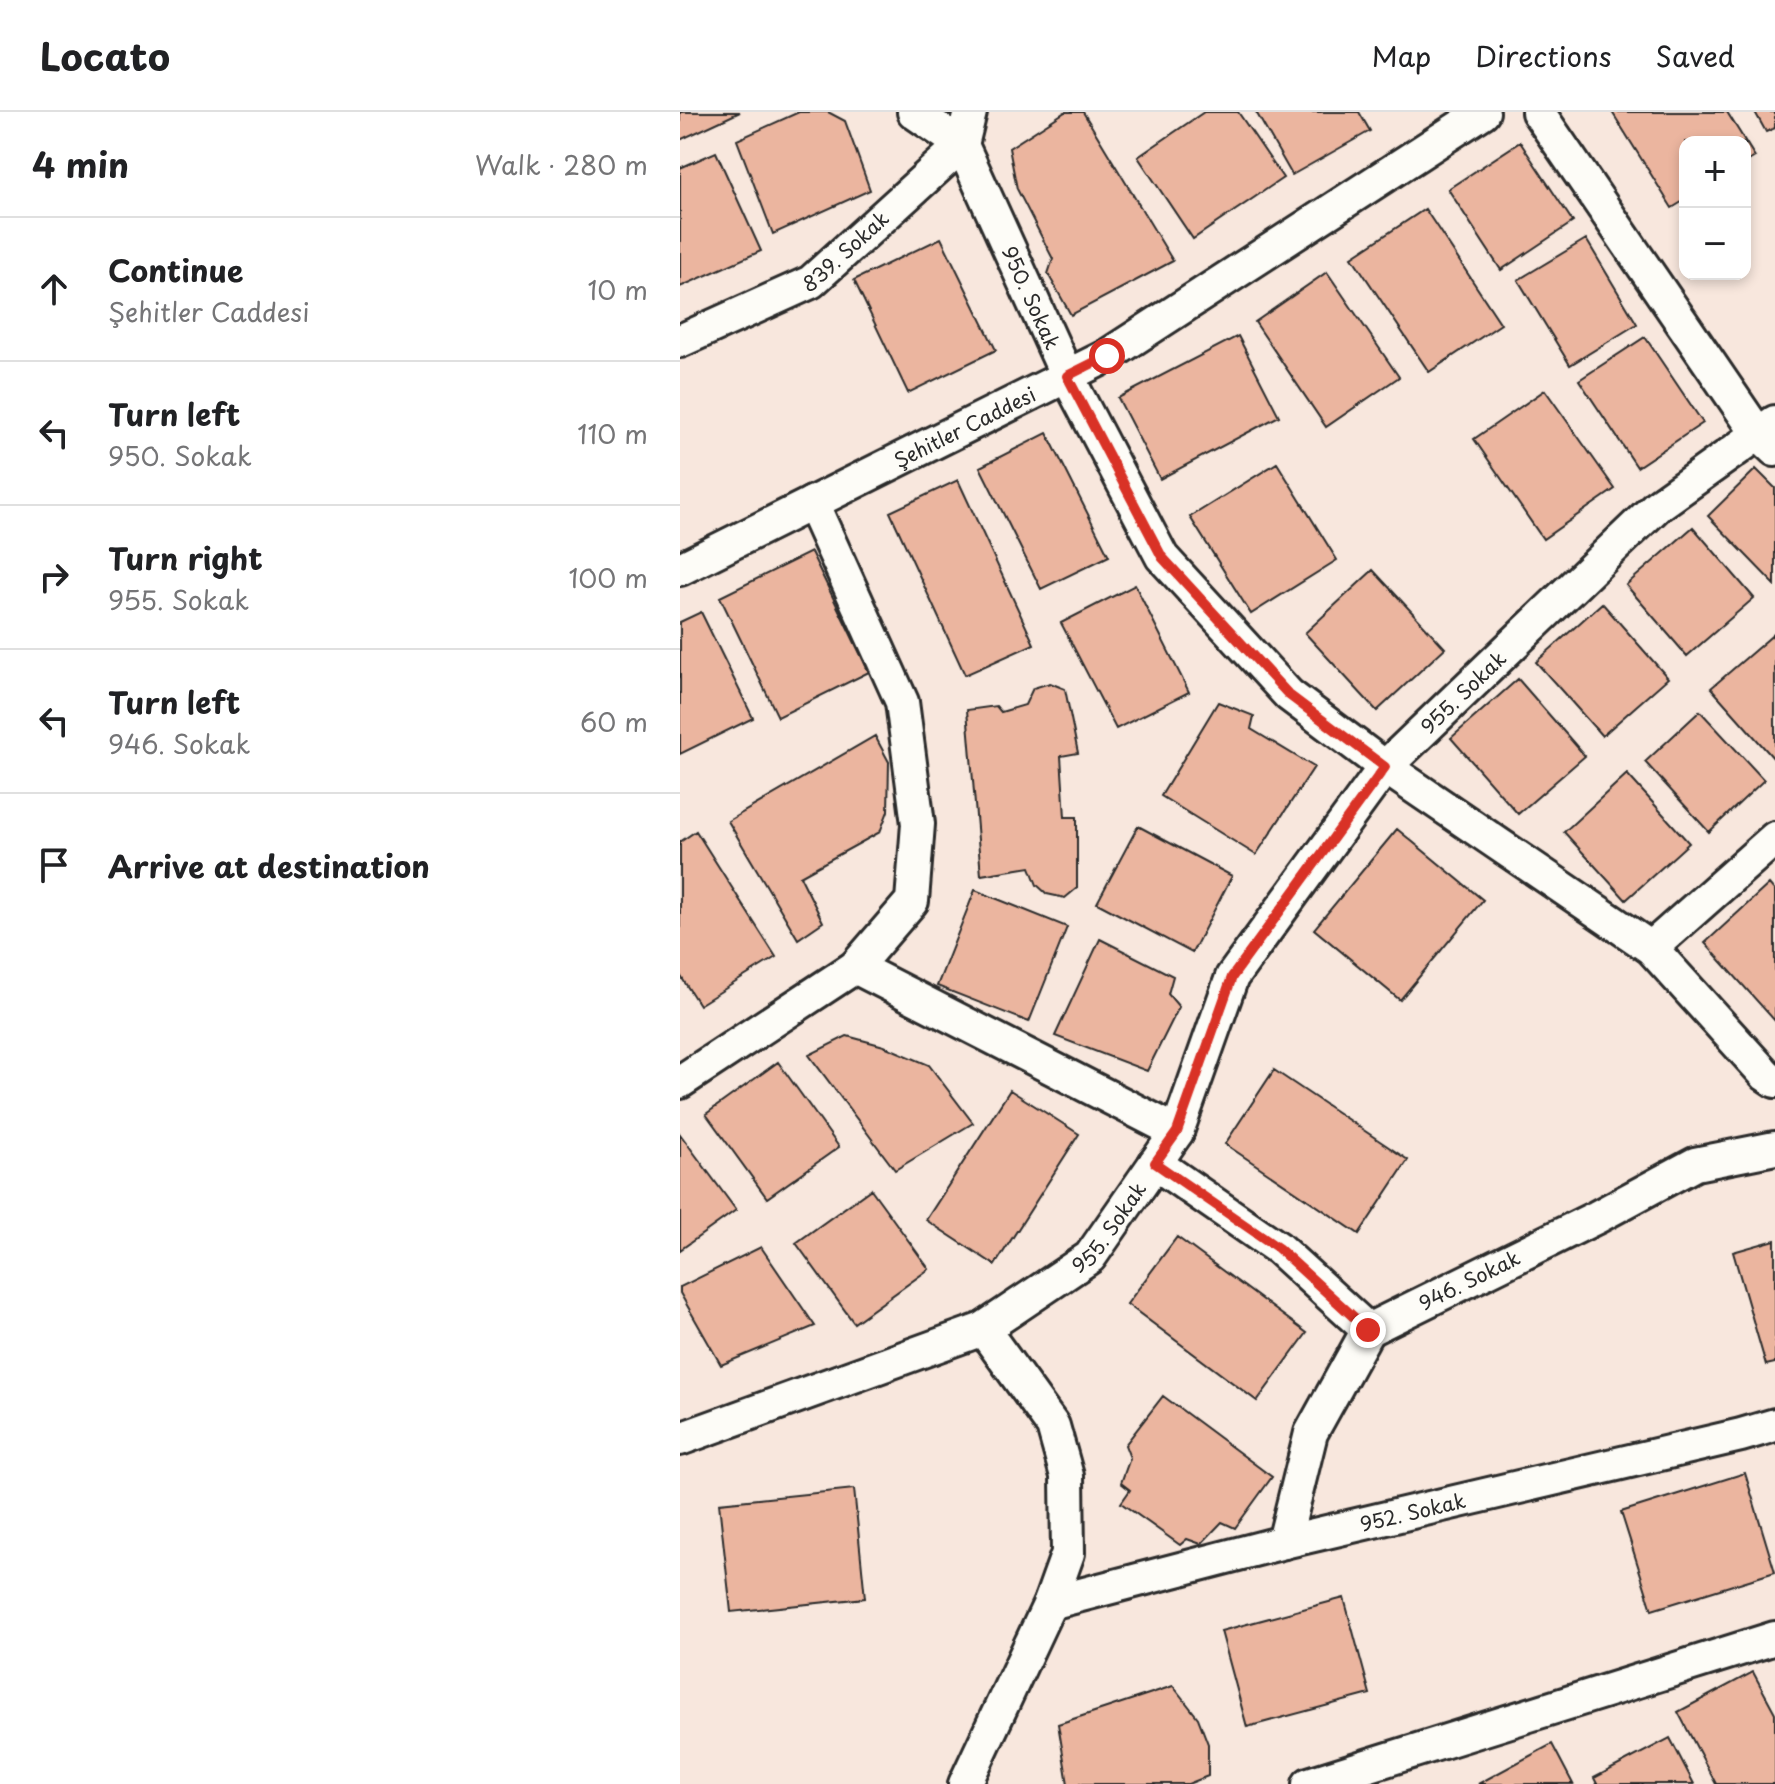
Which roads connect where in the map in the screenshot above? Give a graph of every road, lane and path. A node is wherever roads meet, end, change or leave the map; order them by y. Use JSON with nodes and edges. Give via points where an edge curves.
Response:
{"nodes":[{"id":1,"x":914,"y":112,"type":"edge"},
{"id":2,"x":970,"y":112,"type":"edge"},
{"id":3,"x":1483,"y":112,"type":"edge"},
{"id":4,"x":1538,"y":112,"type":"edge"},
{"id":5,"x":962,"y":145,"type":"junction"},
{"id":6,"x":680,"y":341,"type":"edge"},
{"id":7,"x":1067,"y":376,"type":"junction"},
{"id":8,"x":1769,"y":435,"type":"edge"},
{"id":9,"x":812,"y":503,"type":"junction"},
{"id":10,"x":680,"y":569,"type":"edge"},
{"id":11,"x":1385,"y":767,"type":"junction"},
{"id":12,"x":1775,"y":838,"type":"edge"},
{"id":13,"x":1651,"y":948,"type":"junction"},
{"id":14,"x":855,"y":967,"type":"junction"},
{"id":15,"x":1775,"y":1081,"type":"edge"},
{"id":16,"x":680,"y":1082,"type":"edge"},
{"id":17,"x":1177,"y":1132,"type":"junction"},
{"id":18,"x":1775,"y":1148,"type":"edge"},
{"id":19,"x":1155,"y":1163,"type":"junction"},
{"id":20,"x":983,"y":1329,"type":"junction"},
{"id":21,"x":1368,"y":1330,"type":"junction"},
{"id":22,"x":1775,"y":1425,"type":"edge"},
{"id":23,"x":680,"y":1439,"type":"edge"},
{"id":24,"x":1284,"y":1542,"type":"junction"},
{"id":25,"x":1050,"y":1603,"type":"junction"},
{"id":26,"x":1775,"y":1638,"type":"edge"},
{"id":27,"x":965,"y":1784,"type":"edge"},
{"id":28,"x":1309,"y":1784,"type":"edge"}],
"edges":[{"from":1,"to":5,"type":"street"},
{"from":2,"to":5,"type":"street"},
{"from":3,"to":7,"type":"street","name":"Şehitler Caddesi","via":[[1107,356]]},
{"from":4,"to":8,"type":"street"},
{"from":5,"to":6,"type":"street","name":"839. Sokak","via":[[811,282]]},
{"from":5,"to":7,"type":"street","name":"950. Sokak"},
{"from":7,"to":9,"type":"street","name":"Şehitler Caddesi"},
{"from":7,"to":11,"type":"street","name":"950. Sokak","via":[[1162,557],[1289,695]]},
{"from":8,"to":11,"type":"street","name":"955. Sokak","via":[[1657,506]]},
{"from":9,"to":10,"type":"street","name":"Şehitler Caddesi"},
{"from":9,"to":14,"type":"street","via":[[902,702],[918,824],[912,901]]},
{"from":11,"to":13,"type":"street","name":"950. Sokak"},
{"from":11,"to":17,"type":"street","name":"955. Sokak","via":[[1232,977]]},
{"from":12,"to":13,"type":"street"},
{"from":13,"to":15,"type":"street","name":"950. Sokak"},
{"from":14,"to":16,"type":"street"},
{"from":14,"to":17,"type":"street"},
{"from":17,"to":19,"type":"street","name":"955. Sokak"},
{"from":18,"to":21,"type":"street","name":"946. Sokak","via":[[1695,1164]]},
{"from":19,"to":20,"type":"street","name":"955. Sokak","via":[[1090,1257]]},
{"from":19,"to":21,"type":"street","via":[[1278,1248]]},
{"from":20,"to":23,"type":"street","name":"955. Sokak"},
{"from":20,"to":25,"type":"street","via":[[1053,1426],[1067,1476],[1068,1553]]},
{"from":21,"to":24,"type":"street","via":[[1311,1433]]},
{"from":22,"to":24,"type":"street","name":"952. Sokak"},
{"from":24,"to":25,"type":"street","name":"952. Sokak"},
{"from":25,"to":27,"type":"street"},
{"from":26,"to":28,"type":"street"}]}
